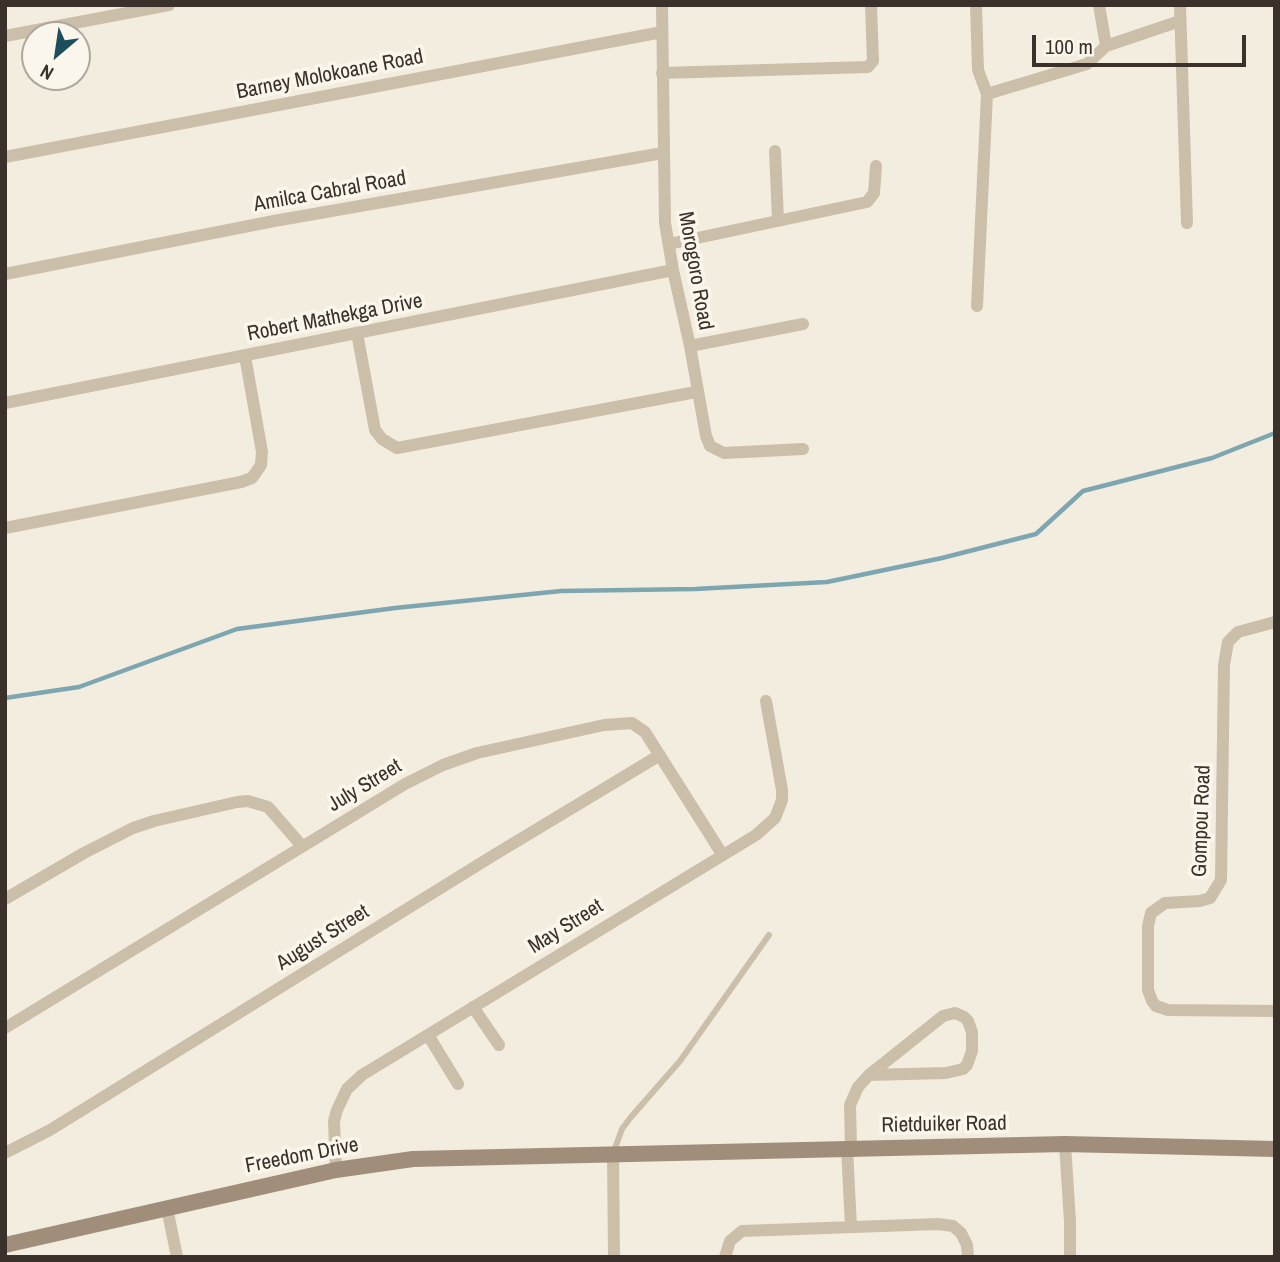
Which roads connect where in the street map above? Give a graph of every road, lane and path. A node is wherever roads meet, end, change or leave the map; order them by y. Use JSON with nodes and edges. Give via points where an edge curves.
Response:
{"nodes":[{"id":1,"x":169,"y":5,"type":"edge"},
{"id":2,"x":662,"y":5,"type":"edge"},
{"id":3,"x":871,"y":5,"type":"edge"},
{"id":4,"x":976,"y":5,"type":"edge"},
{"id":5,"x":1099,"y":5,"type":"edge"},
{"id":6,"x":1180,"y":5,"type":"edge"},
{"id":7,"x":1180,"y":21,"type":"junction"},
{"id":8,"x":662,"y":32,"type":"junction"},
{"id":9,"x":5,"y":36,"type":"edge"},
{"id":10,"x":1106,"y":46,"type":"junction"},
{"id":11,"x":662,"y":73,"type":"junction"},
{"id":12,"x":987,"y":94,"type":"junction"},
{"id":13,"x":775,"y":151,"type":"dead end"},
{"id":14,"x":663,"y":153,"type":"junction"},
{"id":15,"x":5,"y":158,"type":"edge"},
{"id":16,"x":876,"y":166,"type":"dead end"},
{"id":17,"x":778,"y":220,"type":"junction"},
{"id":18,"x":1187,"y":223,"type":"dead end"},
{"id":19,"x":669,"y":244,"type":"junction"},
{"id":20,"x":673,"y":271,"type":"junction"},
{"id":21,"x":5,"y":274,"type":"edge"},
{"id":22,"x":977,"y":306,"type":"dead end"},
{"id":23,"x":803,"y":324,"type":"dead end"},
{"id":24,"x":357,"y":333,"type":"junction"},
{"id":25,"x":690,"y":346,"type":"junction"},
{"id":26,"x":246,"y":356,"type":"junction"},
{"id":27,"x":696,"y":392,"type":"junction"},
{"id":28,"x":5,"y":403,"type":"edge"},
{"id":29,"x":803,"y":449,"type":"dead end"},
{"id":30,"x":5,"y":528,"type":"edge"},
{"id":31,"x":1275,"y":622,"type":"edge"},
{"id":32,"x":766,"y":701,"type":"dead end"},
{"id":33,"x":660,"y":755,"type":"junction"},
{"id":34,"x":302,"y":846,"type":"junction"},
{"id":35,"x":722,"y":854,"type":"junction"},
{"id":36,"x":5,"y":899,"type":"edge"},
{"id":37,"x":769,"y":935,"type":"dead end"},
{"id":38,"x":473,"y":1007,"type":"junction"},
{"id":39,"x":1275,"y":1011,"type":"edge"},
{"id":40,"x":5,"y":1028,"type":"edge"},
{"id":41,"x":428,"y":1035,"type":"junction"},
{"id":42,"x":499,"y":1045,"type":"dead end"},
{"id":43,"x":869,"y":1076,"type":"junction"},
{"id":44,"x":457,"y":1084,"type":"dead end"},
{"id":45,"x":1065,"y":1144,"type":"junction"},
{"id":46,"x":849,"y":1148,"type":"junction"},
{"id":47,"x":1275,"y":1149,"type":"edge"},
{"id":48,"x":5,"y":1153,"type":"edge"},
{"id":49,"x":613,"y":1153,"type":"junction"},
{"id":50,"x":336,"y":1170,"type":"junction"},
{"id":51,"x":167,"y":1208,"type":"junction"},
{"id":52,"x":851,"y":1227,"type":"junction"},
{"id":53,"x":5,"y":1245,"type":"edge"},
{"id":54,"x":177,"y":1257,"type":"edge"},
{"id":55,"x":614,"y":1257,"type":"edge"},
{"id":56,"x":725,"y":1257,"type":"edge"},
{"id":57,"x":968,"y":1257,"type":"edge"},
{"id":58,"x":1070,"y":1257,"type":"edge"}],
"edges":[{"from":1,"to":9,"type":"street"},
{"from":2,"to":8,"type":"street","name":"Morogoro Road"},
{"from":3,"to":11,"type":"street","via":[[873,61],[868,67]]},
{"from":4,"to":12,"type":"street","via":[[978,70]]},
{"from":5,"to":10,"type":"street"},
{"from":6,"to":7,"type":"street"},
{"from":7,"to":10,"type":"street"},
{"from":7,"to":18,"type":"street"},
{"from":8,"to":11,"type":"street","name":"Morogoro Road"},
{"from":8,"to":15,"type":"street","name":"Barney Molokoane Road"},
{"from":10,"to":12,"type":"street","via":[[1087,64]]},
{"from":11,"to":14,"type":"street","name":"Morogoro Road"},
{"from":12,"to":22,"type":"street"},
{"from":13,"to":17,"type":"street"},
{"from":14,"to":19,"type":"street","name":"Morogoro Road"},
{"from":14,"to":21,"type":"street","name":"Amilca Cabral Road"},
{"from":16,"to":17,"type":"street","via":[[874,193],[867,202]]},
{"from":17,"to":19,"type":"street"},
{"from":19,"to":20,"type":"street","name":"Morogoro Road"},
{"from":20,"to":24,"type":"street","name":"Robert Mathekga Drive"},
{"from":20,"to":25,"type":"street","name":"Morogoro Road"},
{"from":23,"to":25,"type":"street"},
{"from":24,"to":26,"type":"street","name":"Robert Mathekga Drive"},
{"from":24,"to":27,"type":"street","via":[[375,430],[397,447]]},
{"from":25,"to":27,"type":"street","name":"Morogoro Road"},
{"from":26,"to":28,"type":"street","name":"Robert Mathekga Drive"},
{"from":26,"to":30,"type":"street","via":[[262,452],[252,478]]},
{"from":27,"to":29,"type":"street","name":"Morogoro Road","via":[[705,436],[714,449],[730,453]]},
{"from":31,"to":39,"type":"street","name":"Gompou Road","via":[[1234,633],[1226,649],[1219,888],[1205,900],[1165,903],[1148,919],[1149,995],[1162,1009]]},
{"from":32,"to":35,"type":"street","name":"May Street","via":[[782,800],[767,827]]},
{"from":33,"to":34,"type":"street","name":"July Street","via":[[645,732],[626,722],[477,753],[426,773]]},
{"from":33,"to":35,"type":"street","name":"July Street"},
{"from":33,"to":48,"type":"street","name":"August Street","via":[[50,1130]]},
{"from":34,"to":36,"type":"street","via":[[268,807],[237,802],[133,828]]},
{"from":34,"to":40,"type":"street","name":"July Street"},
{"from":35,"to":38,"type":"street","name":"May Street"},
{"from":37,"to":49,"type":"lane","via":[[680,1061],[626,1123]]},
{"from":38,"to":41,"type":"street","name":"May Street"},
{"from":38,"to":42,"type":"street"},
{"from":41,"to":44,"type":"street"},
{"from":41,"to":50,"type":"street","name":"May Street","via":[[347,1089],[334,1121]]},
{"from":43,"to":43,"type":"street","via":[[943,1016],[955,1013],[968,1021],[972,1051],[962,1069]]},
{"from":43,"to":46,"type":"street","via":[[850,1104]]},
{"from":45,"to":46,"type":"street","name":"Rietduiker Road"},
{"from":45,"to":47,"type":"street","name":"Rietduiker Road"},
{"from":45,"to":58,"type":"street"},
{"from":46,"to":49,"type":"street","name":"Rietduiker Road"},
{"from":46,"to":52,"type":"street"},
{"from":49,"to":50,"type":"street","name":"Freedom Drive","via":[[425,1159]]},
{"from":49,"to":55,"type":"street"},
{"from":50,"to":51,"type":"street","name":"Freedom Drive"},
{"from":51,"to":53,"type":"street","name":"Freedom Drive"},
{"from":51,"to":54,"type":"street"},
{"from":52,"to":56,"type":"street","via":[[742,1231],[730,1241]]},
{"from":52,"to":57,"type":"street","via":[[953,1226],[964,1238]]}]}
